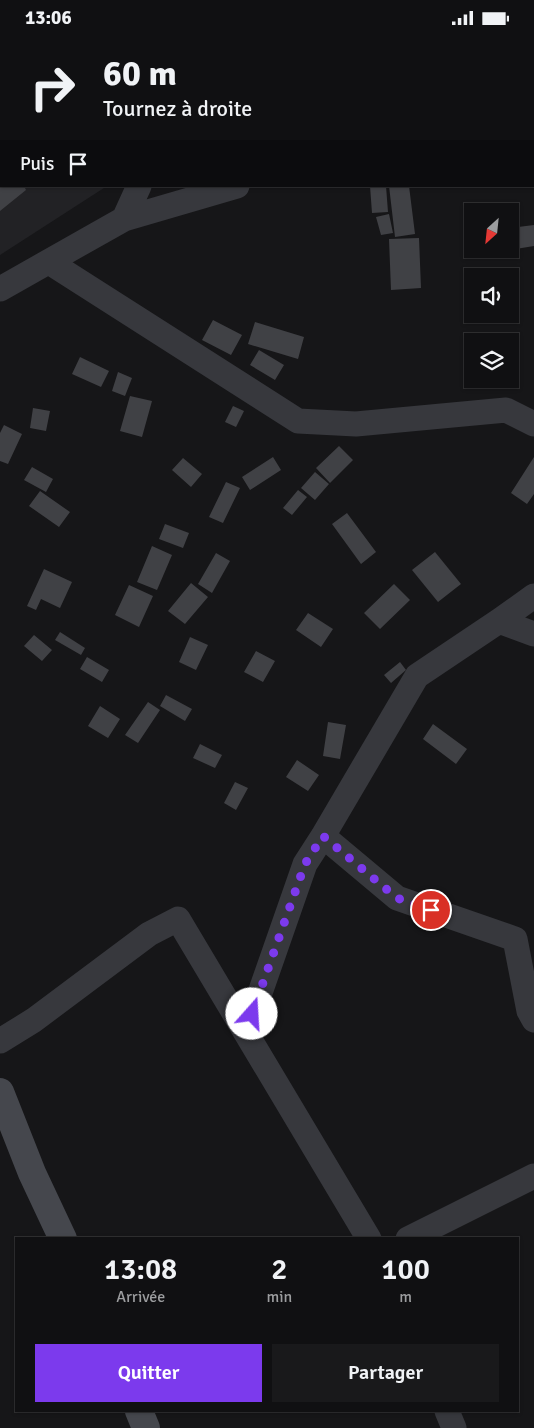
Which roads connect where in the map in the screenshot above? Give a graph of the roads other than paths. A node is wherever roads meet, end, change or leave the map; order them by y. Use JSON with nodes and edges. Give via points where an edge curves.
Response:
{"nodes":[{"id":1,"x":139,"y":187,"type":"edge"},
{"id":2,"x":234,"y":187,"type":"edge"},
{"id":3,"x":124,"y":219,"type":"junction"},
{"id":4,"x":49,"y":263,"type":"junction"},
{"id":5,"x":0,"y":289,"type":"edge"},
{"id":6,"x":534,"y":424,"type":"edge"},
{"id":7,"x":534,"y":596,"type":"edge"},
{"id":8,"x":499,"y":621,"type":"junction"},
{"id":9,"x":534,"y":635,"type":"edge"},
{"id":10,"x":323,"y":836,"type":"junction"},
{"id":11,"x":534,"y":1020,"type":"edge"},
{"id":12,"x":246,"y":1033,"type":"junction"},
{"id":13,"x":0,"y":1041,"type":"edge"},
{"id":14,"x":0,"y":1093,"type":"edge"},
{"id":15,"x":534,"y":1176,"type":"edge"},
{"id":16,"x":62,"y":1237,"type":"edge"},
{"id":17,"x":368,"y":1237,"type":"edge"},
{"id":18,"x":412,"y":1237,"type":"edge"},
{"id":19,"x":139,"y":1412,"type":"edge"},
{"id":20,"x":447,"y":1412,"type":"edge"},
{"id":21,"x":146,"y":1428,"type":"edge"},
{"id":22,"x":454,"y":1428,"type":"edge"}],
"edges":[{"from":1,"to":3,"type":"street"},
{"from":2,"to":3,"type":"street"},
{"from":3,"to":4,"type":"street"},
{"from":4,"to":5,"type":"street"},
{"from":4,"to":6,"type":"street","via":[[298,421],[356,424],[506,410]]},
{"from":7,"to":8,"type":"street"},
{"from":8,"to":9,"type":"street"},
{"from":8,"to":10,"type":"street","via":[[416,676]]},
{"from":10,"to":11,"type":"street","via":[[397,898],[515,939],[529,1011]]},
{"from":10,"to":12,"type":"street","via":[[305,864]]},
{"from":12,"to":13,"type":"street","via":[[178,919],[149,935],[34,1020]]},
{"from":12,"to":17,"type":"street"},
{"from":14,"to":16,"type":"street"},
{"from":15,"to":18,"type":"street"},
{"from":19,"to":21,"type":"street"},
{"from":20,"to":22,"type":"street"}]}
